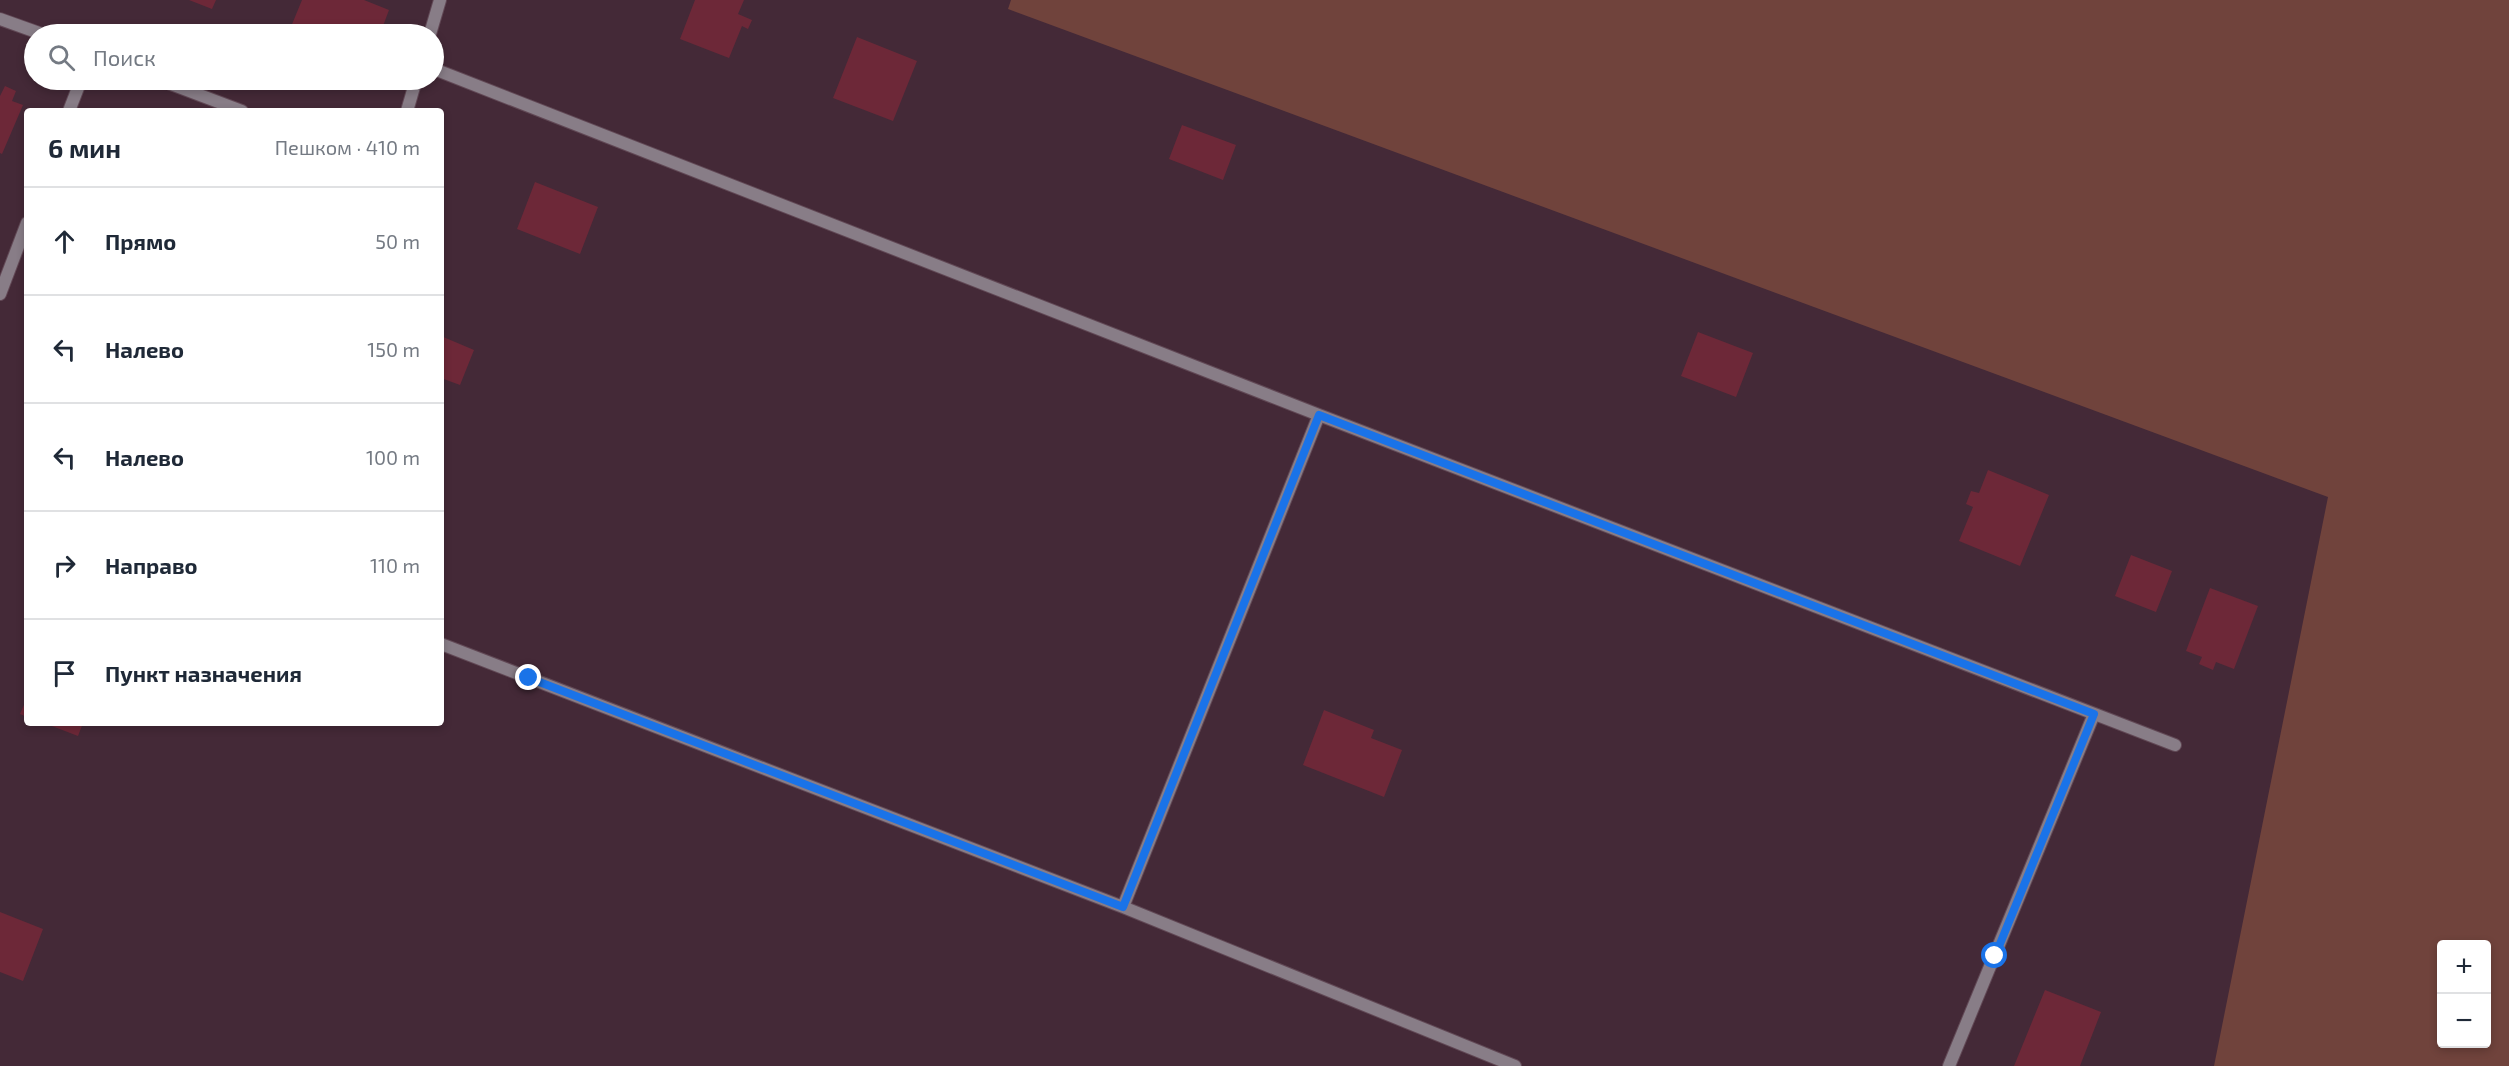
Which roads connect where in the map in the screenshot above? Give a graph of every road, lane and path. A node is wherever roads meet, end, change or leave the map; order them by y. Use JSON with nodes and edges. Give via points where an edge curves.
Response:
{"nodes":[{"id":1,"x":441,"y":0,"type":"edge"},
{"id":2,"x":0,"y":19,"type":"edge"},
{"id":3,"x":433,"y":24,"type":"edge"},
{"id":4,"x":24,"y":28,"type":"edge"},
{"id":5,"x":444,"y":73,"type":"edge"},
{"id":6,"x":77,"y":90,"type":"edge"},
{"id":7,"x":186,"y":90,"type":"edge"},
{"id":8,"x":413,"y":90,"type":"edge"},
{"id":9,"x":70,"y":108,"type":"edge"},
{"id":10,"x":234,"y":108,"type":"edge"},
{"id":11,"x":408,"y":108,"type":"edge"},
{"id":12,"x":24,"y":231,"type":"edge"},
{"id":13,"x":0,"y":294,"type":"edge"},
{"id":14,"x":1319,"y":415,"type":"junction"},
{"id":15,"x":444,"y":645,"type":"edge"},
{"id":16,"x":2094,"y":714,"type":"junction"},
{"id":17,"x":2175,"y":745,"type":"dead end"},
{"id":18,"x":1123,"y":907,"type":"junction"},
{"id":19,"x":1515,"y":1066,"type":"edge"},
{"id":20,"x":1950,"y":1066,"type":"edge"}],
"edges":[{"from":1,"to":3,"type":"street"},
{"from":2,"to":4,"type":"street"},
{"from":5,"to":14,"type":"street"},
{"from":6,"to":9,"type":"street"},
{"from":7,"to":10,"type":"street"},
{"from":8,"to":11,"type":"street"},
{"from":12,"to":13,"type":"street"},
{"from":14,"to":16,"type":"street"},
{"from":14,"to":18,"type":"street"},
{"from":15,"to":18,"type":"street"},
{"from":16,"to":17,"type":"street"},
{"from":16,"to":20,"type":"street"},
{"from":18,"to":19,"type":"street"}]}
